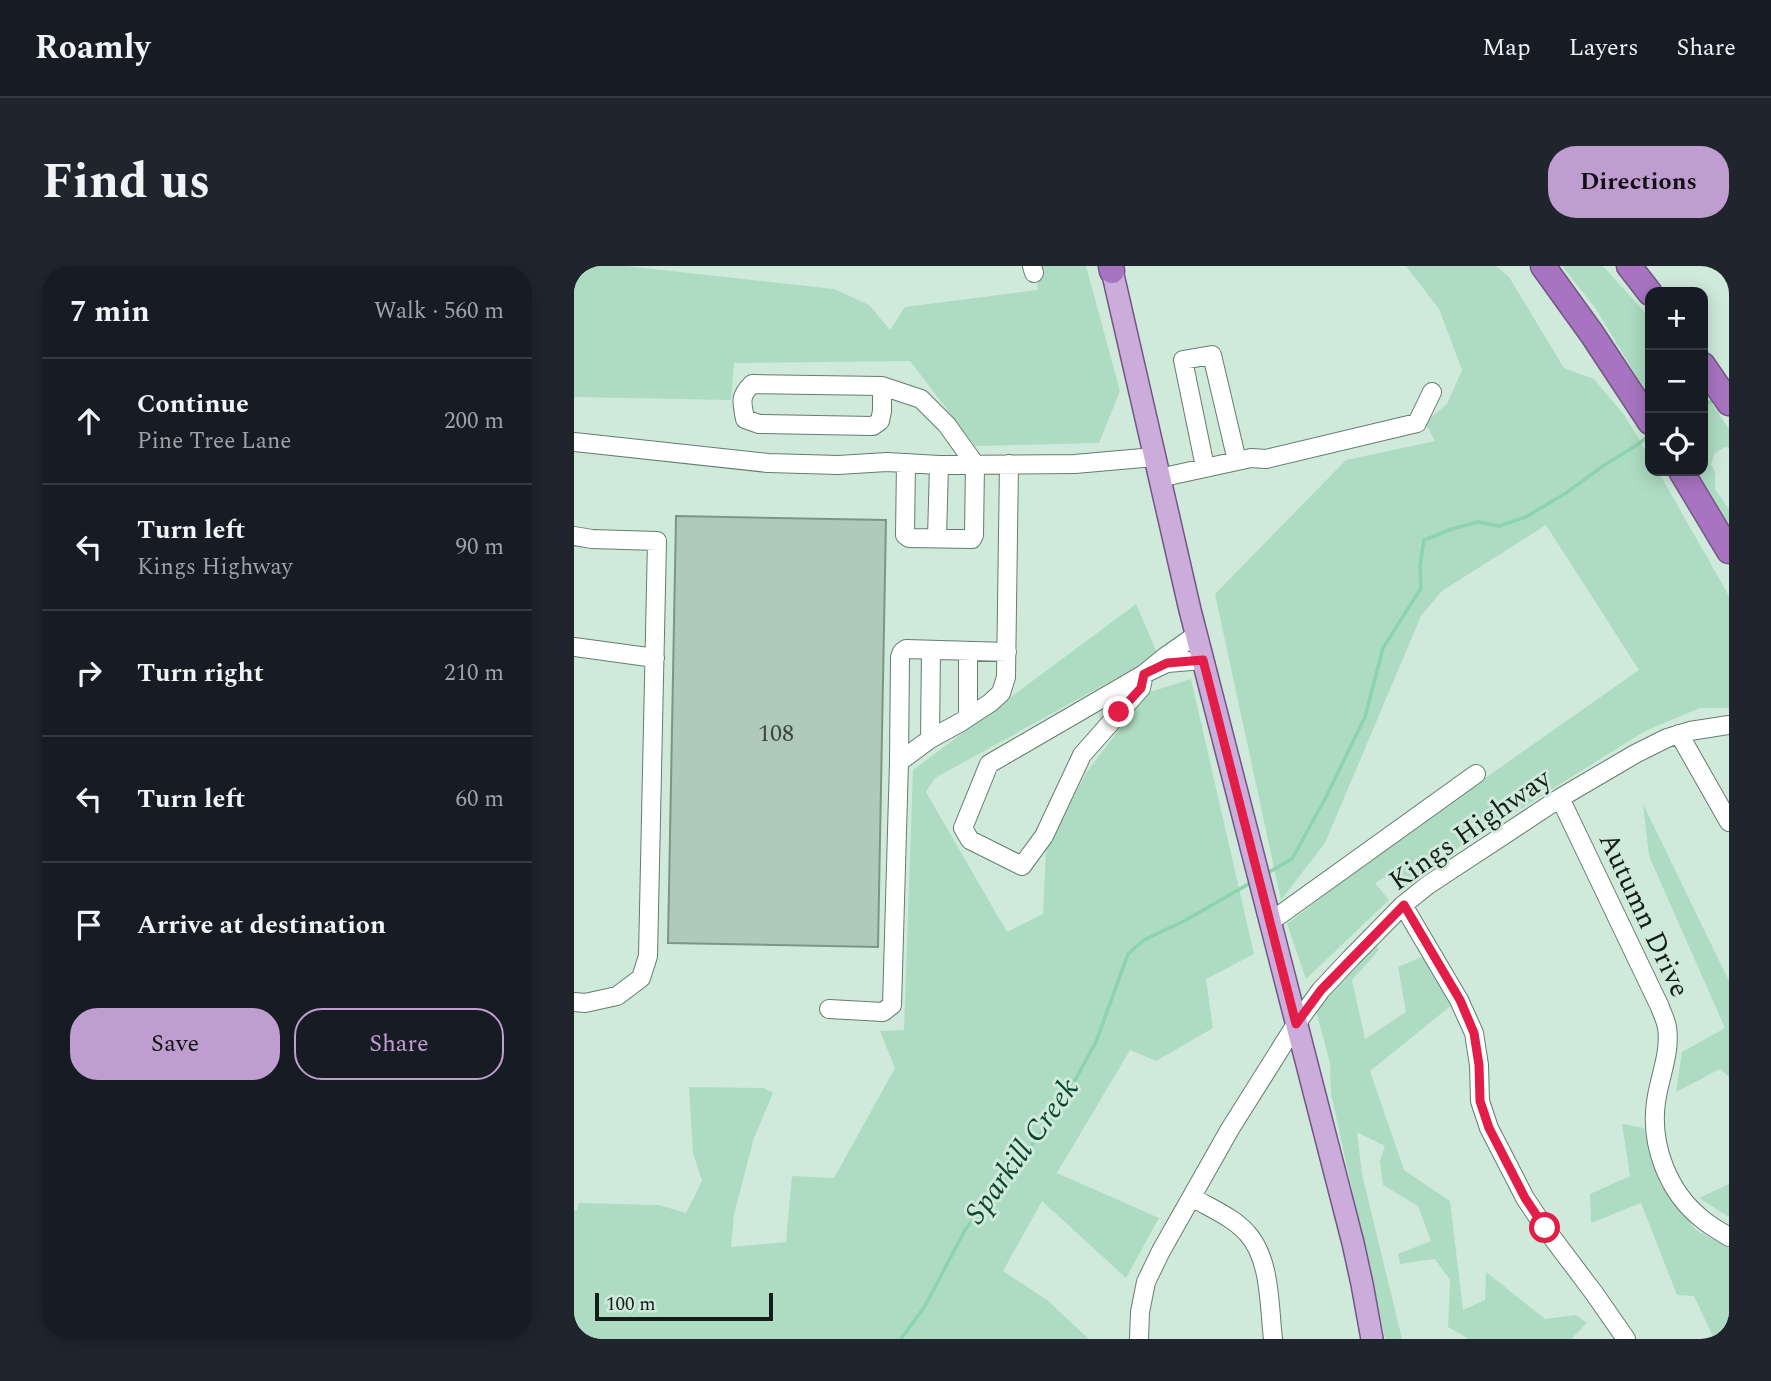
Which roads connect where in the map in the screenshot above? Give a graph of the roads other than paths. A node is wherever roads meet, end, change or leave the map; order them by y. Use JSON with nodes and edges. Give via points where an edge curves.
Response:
{"nodes":[{"id":1,"x":1543,"y":266,"type":"edge"},
{"id":2,"x":1629,"y":266,"type":"edge"},
{"id":3,"x":1111,"y":268,"type":"edge"},
{"id":4,"x":1645,"y":287,"type":"edge"},
{"id":5,"x":1708,"y":372,"type":"edge"},
{"id":6,"x":882,"y":386,"type":"junction"},
{"id":7,"x":1432,"y":392,"type":"dead end"},
{"id":8,"x":1729,"y":403,"type":"edge"},
{"id":9,"x":1645,"y":413,"type":"edge"},
{"id":10,"x":574,"y":442,"type":"edge"},
{"id":11,"x":1237,"y":461,"type":"junction"},
{"id":12,"x":906,"y":463,"type":"junction"},
{"id":13,"x":975,"y":464,"type":"junction"},
{"id":14,"x":1009,"y":464,"type":"junction"},
{"id":15,"x":939,"y":465,"type":"junction"},
{"id":16,"x":1156,"y":467,"type":"junction"},
{"id":17,"x":1205,"y":467,"type":"junction"},
{"id":18,"x":1684,"y":476,"type":"edge"},
{"id":19,"x":574,"y":536,"type":"edge"},
{"id":20,"x":937,"y":538,"type":"junction"},
{"id":21,"x":1729,"y":551,"type":"edge"},
{"id":22,"x":1196,"y":635,"type":"junction"},
{"id":23,"x":574,"y":647,"type":"edge"},
{"id":24,"x":931,"y":650,"type":"junction"},
{"id":25,"x":968,"y":651,"type":"junction"},
{"id":26,"x":1007,"y":652,"type":"junction"},
{"id":27,"x":655,"y":658,"type":"junction"},
{"id":28,"x":1203,"y":660,"type":"junction"},
{"id":29,"x":1144,"y":674,"type":"junction"},
{"id":30,"x":968,"y":717,"type":"junction"},
{"id":31,"x":1729,"y":725,"type":"edge"},
{"id":32,"x":1679,"y":734,"type":"junction"},
{"id":33,"x":930,"y":738,"type":"junction"},
{"id":34,"x":899,"y":762,"type":"junction"},
{"id":35,"x":1476,"y":774,"type":"dead end"},
{"id":36,"x":1560,"y":799,"type":"junction"},
{"id":37,"x":1729,"y":821,"type":"edge"},
{"id":38,"x":1404,"y":905,"type":"junction"},
{"id":39,"x":1270,"y":922,"type":"junction"},
{"id":40,"x":574,"y":1002,"type":"edge"},
{"id":41,"x":829,"y":1009,"type":"dead end"},
{"id":42,"x":1296,"y":1024,"type":"junction"},
{"id":43,"x":1192,"y":1197,"type":"junction"},
{"id":44,"x":1729,"y":1237,"type":"edge"},
{"id":45,"x":1139,"y":1339,"type":"edge"},
{"id":46,"x":1273,"y":1339,"type":"edge"},
{"id":47,"x":1372,"y":1339,"type":"edge"},
{"id":48,"x":1626,"y":1339,"type":"edge"}],
"edges":[{"from":1,"to":9,"type":"highway"},
{"from":2,"to":4,"type":"highway"},
{"from":3,"to":16,"type":"main road"},
{"from":5,"to":8,"type":"highway"},
{"from":6,"to":6,"type":"street","via":[[752,384],[744,392],[745,419],[759,424],[873,426],[880,421]]},
{"from":6,"to":13,"type":"street","via":[[921,399]]},
{"from":7,"to":11,"type":"street","via":[[1417,423],[1266,459]]},
{"from":10,"to":12,"type":"street","via":[[768,463]]},
{"from":11,"to":17,"type":"street"},
{"from":11,"to":17,"type":"street","via":[[1212,355],[1183,360]]},
{"from":12,"to":15,"type":"street"},
{"from":12,"to":20,"type":"street","via":[[905,535]]},
{"from":13,"to":14,"type":"street"},
{"from":13,"to":15,"type":"street"},
{"from":13,"to":20,"type":"street","via":[[972,539]]},
{"from":14,"to":16,"type":"street"},
{"from":14,"to":26,"type":"street"},
{"from":15,"to":20,"type":"street"},
{"from":16,"to":17,"type":"street"},
{"from":16,"to":22,"type":"main road"},
{"from":18,"to":21,"type":"highway"},
{"from":19,"to":27,"type":"street","via":[[657,541]]},
{"from":22,"to":28,"type":"main road"},
{"from":22,"to":29,"type":"street"},
{"from":23,"to":27,"type":"street"},
{"from":24,"to":25,"type":"street"},
{"from":24,"to":33,"type":"street"},
{"from":24,"to":34,"type":"street","via":[[906,649],[900,657]]},
{"from":25,"to":26,"type":"street"},
{"from":25,"to":30,"type":"street"},
{"from":26,"to":30,"type":"street","via":[[1001,693]]},
{"from":27,"to":40,"type":"street","via":[[648,956],[641,978],[617,996]]},
{"from":28,"to":29,"type":"street","via":[[1167,663]]},
{"from":28,"to":39,"type":"main road"},
{"from":29,"to":29,"type":"street","via":[[989,764],[963,828],[970,840],[1022,866],[1044,836],[1082,755],[1141,688]]},
{"from":30,"to":33,"type":"street"},
{"from":31,"to":32,"type":"street","name":"Kings Highway"},
{"from":32,"to":36,"type":"street","name":"Kings Highway","via":[[1646,748]]},
{"from":32,"to":37,"type":"street"},
{"from":33,"to":34,"type":"street"},
{"from":34,"to":41,"type":"street","via":[[892,1005],[883,1012]]},
{"from":35,"to":39,"type":"street"},
{"from":36,"to":38,"type":"street","name":"Kings Highway"},
{"from":36,"to":44,"type":"street","name":"Autumn Drive","via":[[1667,1027],[1654,1133],[1662,1164],[1677,1193],[1700,1218]]},
{"from":38,"to":42,"type":"street","name":"Kings Highway","via":[[1321,990]]},
{"from":38,"to":48,"type":"street","via":[[1460,1000],[1474,1033],[1480,1101],[1489,1128],[1525,1198]]},
{"from":39,"to":42,"type":"main road"},
{"from":42,"to":43,"type":"street","name":"Kings Highway"},
{"from":42,"to":47,"type":"main road","via":[[1358,1264]]},
{"from":43,"to":45,"type":"street","name":"Kings Highway","via":[[1146,1282]]},
{"from":43,"to":46,"type":"street","via":[[1247,1233],[1259,1250]]}]}
